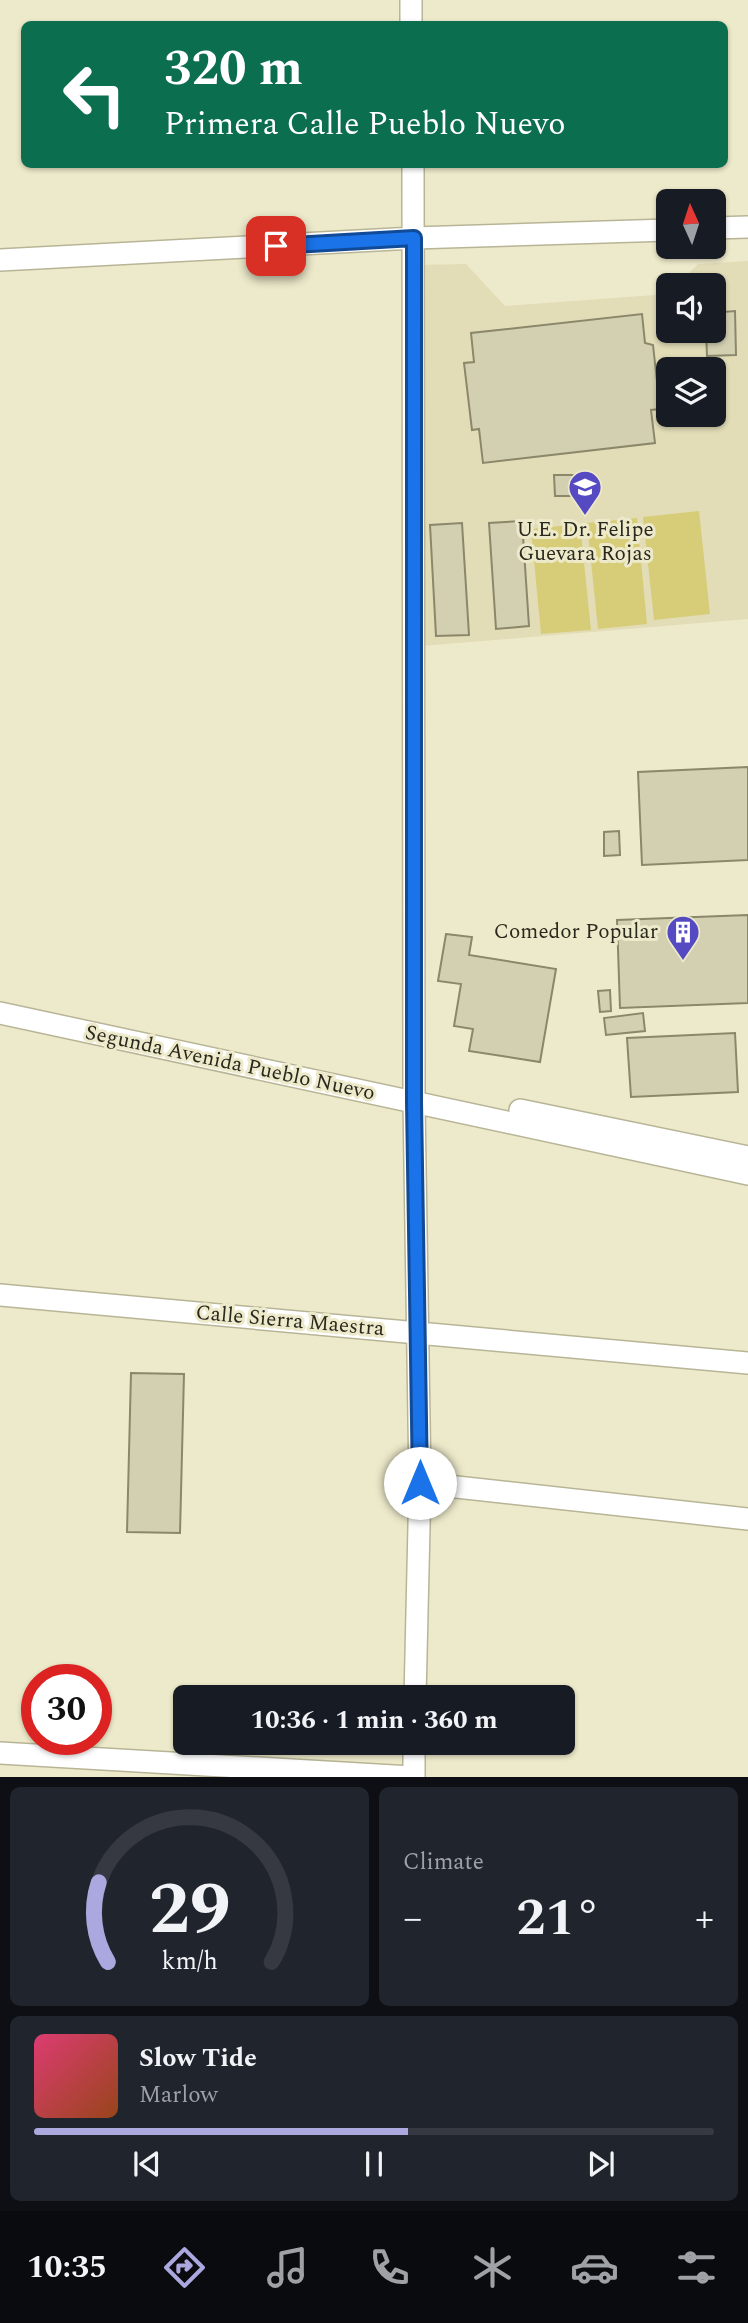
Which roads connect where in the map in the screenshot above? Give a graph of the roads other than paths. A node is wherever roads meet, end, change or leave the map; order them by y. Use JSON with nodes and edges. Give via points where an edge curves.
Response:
{"nodes":[{"id":1,"x":411,"y":0,"type":"edge"},
{"id":2,"x":411,"y":21,"type":"edge"},
{"id":3,"x":413,"y":168,"type":"edge"},
{"id":4,"x":748,"y":227,"type":"edge"},
{"id":5,"x":726,"y":228,"type":"edge"},
{"id":6,"x":656,"y":230,"type":"edge"},
{"id":7,"x":414,"y":238,"type":"junction"},
{"id":8,"x":0,"y":260,"type":"edge"},
{"id":9,"x":0,"y":1000,"type":"edge"},
{"id":10,"x":0,"y":1013,"type":"edge"},
{"id":11,"x":414,"y":1095,"type":"junction"},
{"id":12,"x":748,"y":1157,"type":"edge"},
{"id":13,"x":748,"y":1174,"type":"edge"},
{"id":14,"x":0,"y":1295,"type":"edge"},
{"id":15,"x":419,"y":1333,"type":"junction"},
{"id":16,"x":748,"y":1363,"type":"edge"},
{"id":17,"x":420,"y":1483,"type":"junction"},
{"id":18,"x":748,"y":1519,"type":"edge"},
{"id":19,"x":415,"y":1685,"type":"edge"},
{"id":20,"x":0,"y":1753,"type":"edge"},
{"id":21,"x":414,"y":1755,"type":"edge"},
{"id":22,"x":412,"y":1777,"type":"edge"}],
"edges":[{"from":1,"to":2,"type":"street"},
{"from":3,"to":7,"type":"street"},
{"from":4,"to":5,"type":"street"},
{"from":6,"to":7,"type":"street"},
{"from":7,"to":8,"type":"street"},
{"from":7,"to":11,"type":"street"},
{"from":9,"to":11,"type":"street"},
{"from":10,"to":11,"type":"street","name":"Segunda Avenida Pueblo Nuevo"},
{"from":11,"to":12,"type":"street"},
{"from":11,"to":13,"type":"street","name":"Segunda Avenida Pueblo Nuevo"},
{"from":11,"to":15,"type":"street"},
{"from":14,"to":15,"type":"street","name":"Calle Sierra Maestra"},
{"from":15,"to":16,"type":"street","name":"Calle Sierra Maestra"},
{"from":15,"to":17,"type":"street"},
{"from":17,"to":18,"type":"street"},
{"from":17,"to":19,"type":"street"},
{"from":20,"to":22,"type":"street"},
{"from":21,"to":22,"type":"street"}]}
